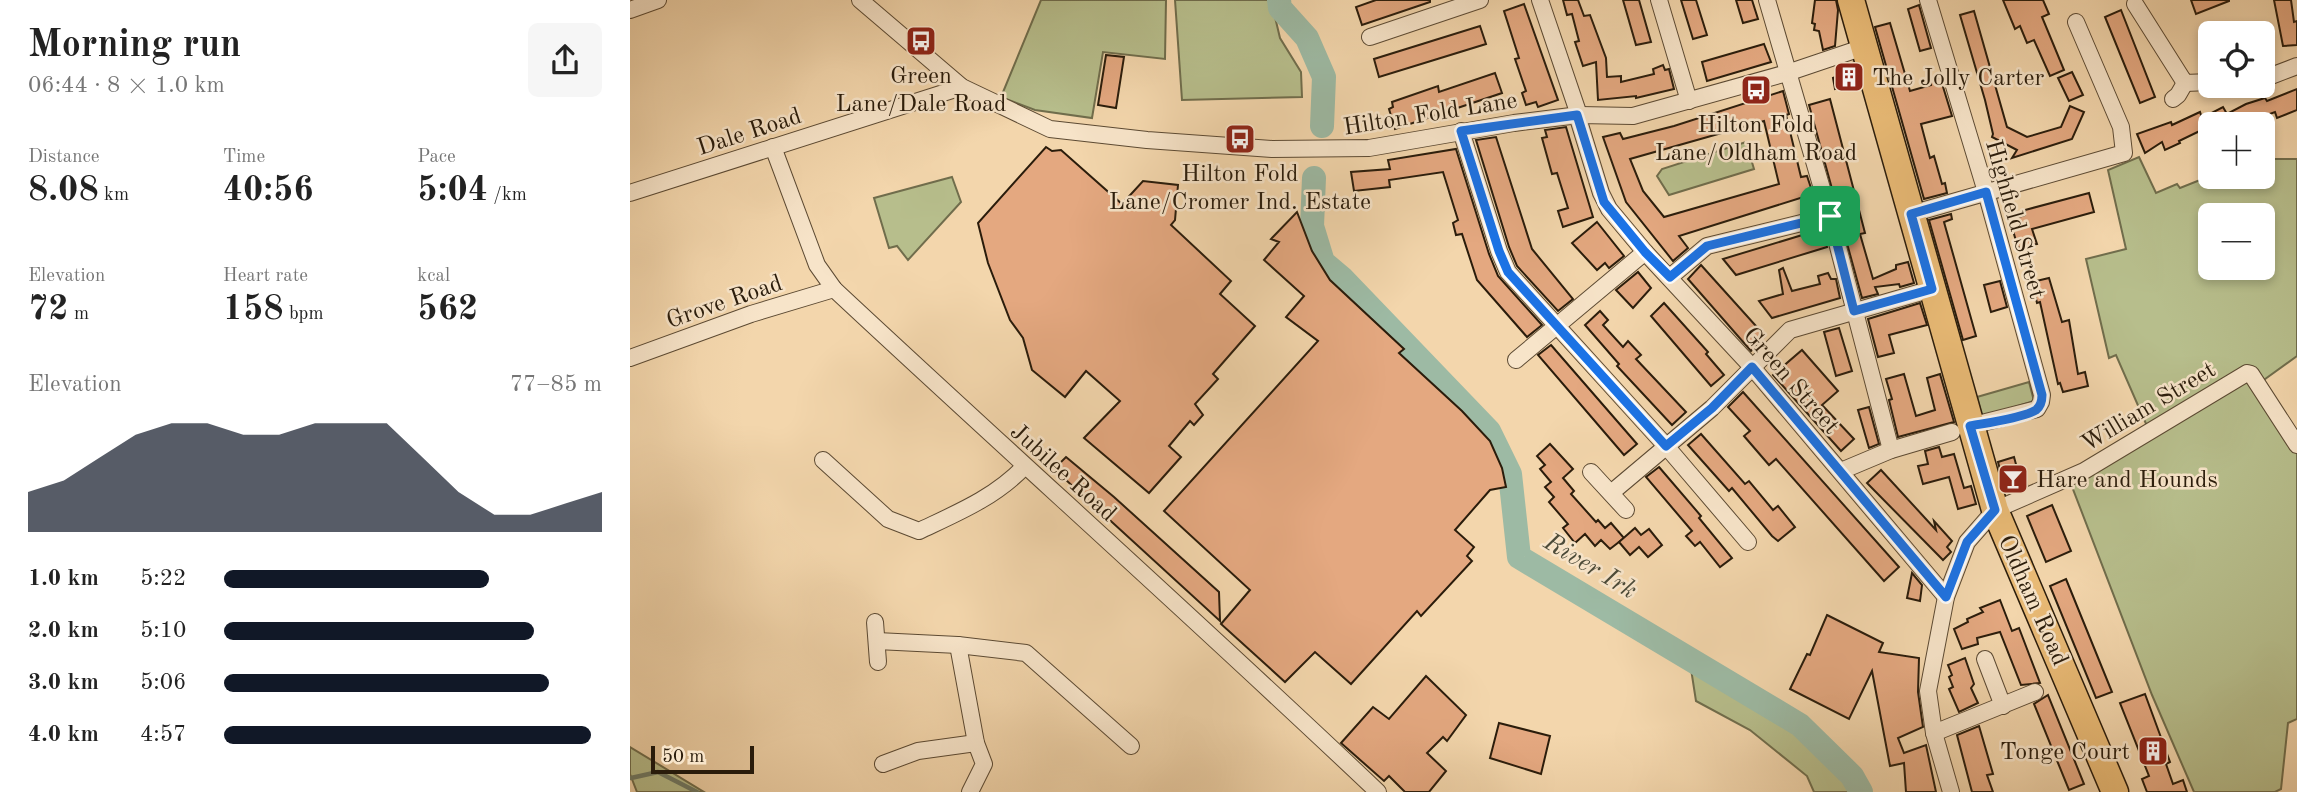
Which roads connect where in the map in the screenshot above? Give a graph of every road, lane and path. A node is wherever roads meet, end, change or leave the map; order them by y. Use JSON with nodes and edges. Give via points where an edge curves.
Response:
{"nodes":[{"id":1,"x":658,"y":0,"type":"edge"},
{"id":2,"x":1480,"y":0,"type":"edge"},
{"id":3,"x":1540,"y":0,"type":"edge"},
{"id":4,"x":1659,"y":0,"type":"edge"},
{"id":5,"x":1767,"y":0,"type":"edge"},
{"id":6,"x":1851,"y":0,"type":"edge"},
{"id":7,"x":1928,"y":0,"type":"edge"},
{"id":8,"x":864,"y":1,"type":"edge"},
{"id":9,"x":2135,"y":4,"type":"dead end"},
{"id":10,"x":630,"y":10,"type":"edge"},
{"id":11,"x":2076,"y":22,"type":"dead end"},
{"id":12,"x":1370,"y":37,"type":"dead end"},
{"id":13,"x":1864,"y":47,"type":"junction"},
{"id":14,"x":2297,"y":66,"type":"edge"},
{"id":15,"x":1787,"y":73,"type":"junction"},
{"id":16,"x":2275,"y":74,"type":"edge"},
{"id":17,"x":2198,"y":82,"type":"edge"},
{"id":18,"x":2185,"y":83,"type":"junction"},
{"id":19,"x":962,"y":87,"type":"junction"},
{"id":20,"x":2173,"y":99,"type":"dead end"},
{"id":21,"x":1689,"y":101,"type":"junction"},
{"id":22,"x":1578,"y":115,"type":"junction"},
{"id":23,"x":1461,"y":131,"type":"junction"},
{"id":24,"x":773,"y":147,"type":"junction"},
{"id":25,"x":1986,"y":192,"type":"junction"},
{"id":26,"x":630,"y":193,"type":"edge"},
{"id":27,"x":1911,"y":214,"type":"junction"},
{"id":28,"x":1830,"y":216,"type":"junction"},
{"id":29,"x":1645,"y":252,"type":"junction"},
{"id":30,"x":1670,"y":277,"type":"junction"},
{"id":31,"x":834,"y":289,"type":"junction"},
{"id":32,"x":1932,"y":289,"type":"junction"},
{"id":33,"x":1854,"y":311,"type":"junction"},
{"id":34,"x":1556,"y":327,"type":"junction"},
{"id":35,"x":630,"y":358,"type":"edge"},
{"id":36,"x":1516,"y":360,"type":"dead end"},
{"id":37,"x":1752,"y":367,"type":"junction"},
{"id":38,"x":1961,"y":429,"type":"junction"},
{"id":39,"x":2297,"y":445,"type":"edge"},
{"id":40,"x":1666,"y":446,"type":"junction"},
{"id":41,"x":1891,"y":450,"type":"junction"},
{"id":42,"x":823,"y":460,"type":"dead end"},
{"id":43,"x":1024,"y":467,"type":"junction"},
{"id":44,"x":1841,"y":471,"type":"junction"},
{"id":45,"x":1591,"y":472,"type":"dead end"},
{"id":46,"x":1611,"y":493,"type":"junction"},
{"id":47,"x":1626,"y":510,"type":"dead end"},
{"id":48,"x":1995,"y":510,"type":"junction"},
{"id":49,"x":1748,"y":542,"type":"dead end"},
{"id":50,"x":1946,"y":597,"type":"junction"},
{"id":51,"x":875,"y":622,"type":"dead end"},
{"id":52,"x":877,"y":641,"type":"junction"},
{"id":53,"x":958,"y":645,"type":"junction"},
{"id":54,"x":1985,"y":659,"type":"dead end"},
{"id":55,"x":878,"y":662,"type":"dead end"},
{"id":56,"x":2035,"y":692,"type":"dead end"},
{"id":57,"x":2003,"y":706,"type":"junction"},
{"id":58,"x":1934,"y":733,"type":"junction"},
{"id":59,"x":976,"y":743,"type":"junction"},
{"id":60,"x":1131,"y":746,"type":"dead end"},
{"id":61,"x":883,"y":764,"type":"dead end"},
{"id":62,"x":973,"y":791,"type":"edge"},
{"id":63,"x":1378,"y":792,"type":"edge"},
{"id":64,"x":1951,"y":792,"type":"edge"},
{"id":65,"x":2115,"y":792,"type":"edge"}],
"edges":[{"from":1,"to":10,"type":"street"},
{"from":2,"to":12,"type":"street"},
{"from":3,"to":22,"type":"street","name":"Green Street"},
{"from":4,"to":21,"type":"street"},
{"from":5,"to":15,"type":"street"},
{"from":6,"to":13,"type":"main road","name":"Oldham Road"},
{"from":7,"to":25,"type":"street","name":"Highfield Street"},
{"from":8,"to":19,"type":"street","name":"Hilton Fold Lane"},
{"from":9,"to":18,"type":"street"},
{"from":11,"to":25,"type":"street","via":[[2121,127],[2124,153]]},
{"from":13,"to":15,"type":"street","name":"Hilton Fold Lane"},
{"from":13,"to":27,"type":"main road","name":"Oldham Road"},
{"from":14,"to":16,"type":"street"},
{"from":15,"to":21,"type":"street","name":"Hilton Fold Lane"},
{"from":15,"to":28,"type":"street"},
{"from":17,"to":18,"type":"street"},
{"from":18,"to":20,"type":"street"},
{"from":19,"to":23,"type":"street","name":"Hilton Fold Lane","via":[[1051,129],[1154,141],[1335,150]]},
{"from":19,"to":24,"type":"street","name":"Dale Road"},
{"from":21,"to":22,"type":"street","name":"Hilton Fold Lane","via":[[1633,116]]},
{"from":22,"to":23,"type":"street","name":"Hilton Fold Lane"},
{"from":22,"to":29,"type":"street","name":"Green Street","via":[[1604,202]]},
{"from":23,"to":34,"type":"street","via":[[1502,262]]},
{"from":24,"to":26,"type":"street","name":"Dale Road"},
{"from":24,"to":31,"type":"street","name":"Jubilee Road","via":[[817,265]]},
{"from":25,"to":27,"type":"street"},
{"from":25,"to":38,"type":"street","name":"Highfield Street","via":[[2042,395],[2037,409]]},
{"from":27,"to":32,"type":"main road","name":"Oldham Road"},
{"from":28,"to":30,"type":"street","via":[[1707,246]]},
{"from":28,"to":33,"type":"street"},
{"from":29,"to":30,"type":"street","name":"Green Street"},
{"from":29,"to":34,"type":"street"},
{"from":30,"to":37,"type":"street","name":"Green Street"},
{"from":31,"to":35,"type":"street","name":"Grove Road"},
{"from":31,"to":43,"type":"street","name":"Jubilee Road"},
{"from":32,"to":33,"type":"street"},
{"from":32,"to":38,"type":"main road","name":"Oldham Road"},
{"from":33,"to":37,"type":"street","via":[[1790,330]]},
{"from":33,"to":41,"type":"street"},
{"from":34,"to":36,"type":"street"},
{"from":34,"to":40,"type":"street"},
{"from":37,"to":40,"type":"street"},
{"from":37,"to":44,"type":"street","name":"Green Street"},
{"from":38,"to":41,"type":"street"},
{"from":38,"to":48,"type":"main road","name":"Oldham Road"},
{"from":39,"to":48,"type":"street","name":"William Street","via":[[2247,373],[2084,471]]},
{"from":40,"to":46,"type":"street"},
{"from":40,"to":49,"type":"street"},
{"from":41,"to":44,"type":"street"},
{"from":42,"to":43,"type":"street","via":[[888,519],[919,531],[980,502]]},
{"from":43,"to":63,"type":"street","name":"Jubilee Road"},
{"from":44,"to":50,"type":"street","name":"Green Street"},
{"from":45,"to":46,"type":"street"},
{"from":46,"to":47,"type":"street"},
{"from":48,"to":50,"type":"street","via":[[1967,542]]},
{"from":48,"to":65,"type":"main road","name":"Oldham Road"},
{"from":50,"to":58,"type":"street","via":[[1928,691]]},
{"from":51,"to":52,"type":"street"},
{"from":52,"to":53,"type":"street"},
{"from":52,"to":55,"type":"street"},
{"from":53,"to":59,"type":"street"},
{"from":53,"to":60,"type":"street","via":[[1026,653]]},
{"from":54,"to":57,"type":"street"},
{"from":56,"to":57,"type":"street"},
{"from":57,"to":58,"type":"street"},
{"from":58,"to":64,"type":"street"},
{"from":59,"to":61,"type":"street","via":[[918,751]]},
{"from":59,"to":62,"type":"street","via":[[984,764]]}]}
